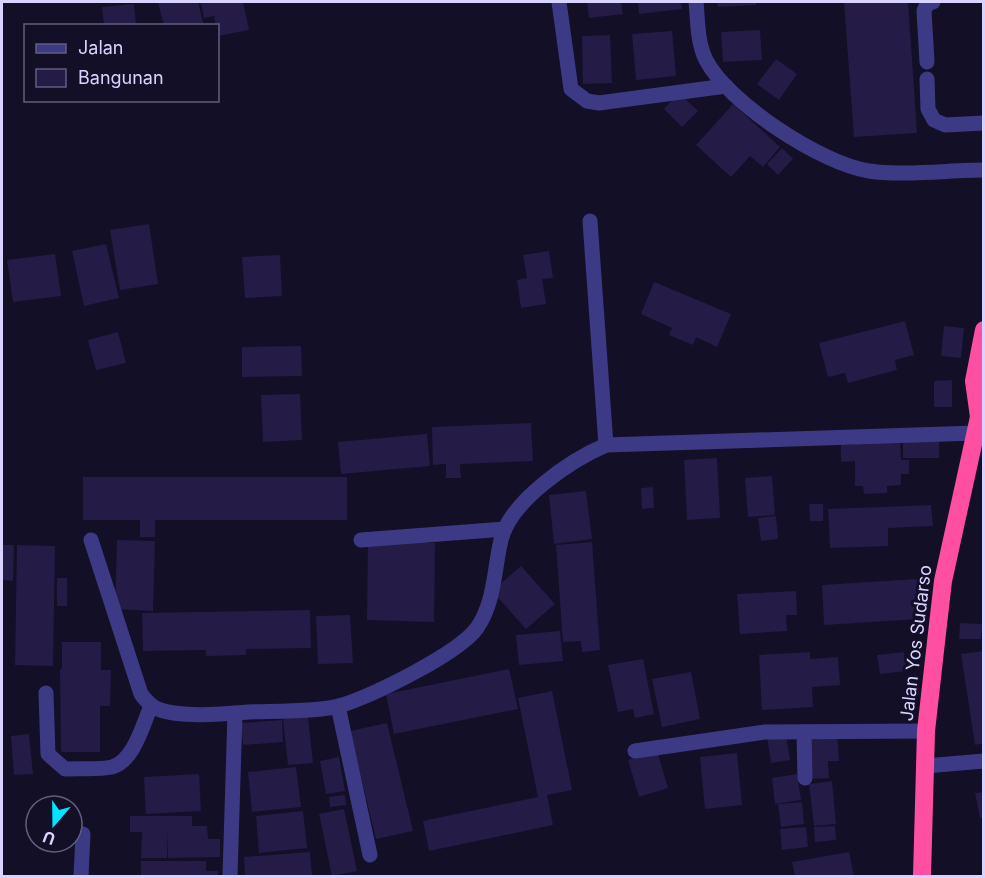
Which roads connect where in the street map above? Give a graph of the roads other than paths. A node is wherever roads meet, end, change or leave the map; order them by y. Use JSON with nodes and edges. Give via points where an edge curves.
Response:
{"nodes":[{"id":1,"x":559,"y":2,"type":"edge"},
{"id":2,"x":696,"y":2,"type":"edge"},
{"id":3,"x":928,"y":2,"type":"edge"},
{"id":4,"x":927,"y":62,"type":"dead end"},
{"id":5,"x":927,"y":79,"type":"dead end"},
{"id":6,"x":726,"y":86,"type":"junction"},
{"id":7,"x":984,"y":123,"type":"edge"},
{"id":8,"x":984,"y":170,"type":"edge"},
{"id":9,"x":590,"y":221,"type":"dead end"},
{"id":10,"x":984,"y":330,"type":"edge"},
{"id":11,"x":980,"y":420,"type":"edge"},
{"id":12,"x":606,"y":445,"type":"junction"},
{"id":13,"x":505,"y":529,"type":"junction"},
{"id":14,"x":91,"y":540,"type":"dead end"},
{"id":15,"x":361,"y":540,"type":"dead end"},
{"id":16,"x":46,"y":693,"type":"dead end"},
{"id":17,"x":151,"y":706,"type":"junction"},
{"id":18,"x":338,"y":706,"type":"junction"},
{"id":19,"x":235,"y":713,"type":"junction"},
{"id":20,"x":926,"y":731,"type":"junction"},
{"id":21,"x":804,"y":732,"type":"junction"},
{"id":22,"x":635,"y":751,"type":"dead end"},
{"id":23,"x":984,"y":761,"type":"edge"},
{"id":24,"x":925,"y":766,"type":"junction"},
{"id":25,"x":805,"y":778,"type":"dead end"},
{"id":26,"x":82,"y":854,"type":"edge"},
{"id":27,"x":370,"y":855,"type":"dead end"},
{"id":28,"x":81,"y":876,"type":"edge"},
{"id":29,"x":230,"y":876,"type":"edge"},
{"id":30,"x":923,"y":876,"type":"edge"}],
"edges":[{"from":1,"to":6,"type":"street","via":[[571,89],[586,101],[599,103]]},
{"from":2,"to":6,"type":"street","via":[[699,39],[706,60]]},
{"from":3,"to":4,"type":"street","via":[[924,10]]},
{"from":5,"to":7,"type":"street","via":[[928,109],[934,120],[945,125]]},
{"from":6,"to":8,"type":"street","via":[[803,144],[854,168],[872,172]]},
{"from":9,"to":12,"type":"street"},
{"from":10,"to":11,"type":"highway","name":"Jalan Yos Sudarso","via":[[974,381]]},
{"from":11,"to":12,"type":"street"},
{"from":11,"to":20,"type":"highway","name":"Jalan Yos Sudarso","via":[[943,581]]},
{"from":12,"to":13,"type":"street","via":[[579,456],[538,490],[513,513]]},
{"from":13,"to":15,"type":"street"},
{"from":13,"to":18,"type":"street","via":[[489,603],[466,640],[369,694]]},
{"from":14,"to":17,"type":"street","via":[[141,694]]},
{"from":16,"to":17,"type":"street","via":[[48,754],[65,769],[113,767],[124,759]]},
{"from":17,"to":19,"type":"street","via":[[185,713]]},
{"from":18,"to":19,"type":"street"},
{"from":18,"to":27,"type":"street"},
{"from":19,"to":29,"type":"street"},
{"from":20,"to":21,"type":"street"},
{"from":20,"to":24,"type":"highway","name":"Jalan Yos Sudarso"},
{"from":21,"to":22,"type":"street","via":[[765,732]]},
{"from":21,"to":25,"type":"street"},
{"from":23,"to":24,"type":"street"},
{"from":24,"to":30,"type":"highway","name":"Jalan Yos Sudarso"},
{"from":26,"to":28,"type":"street"}]}
